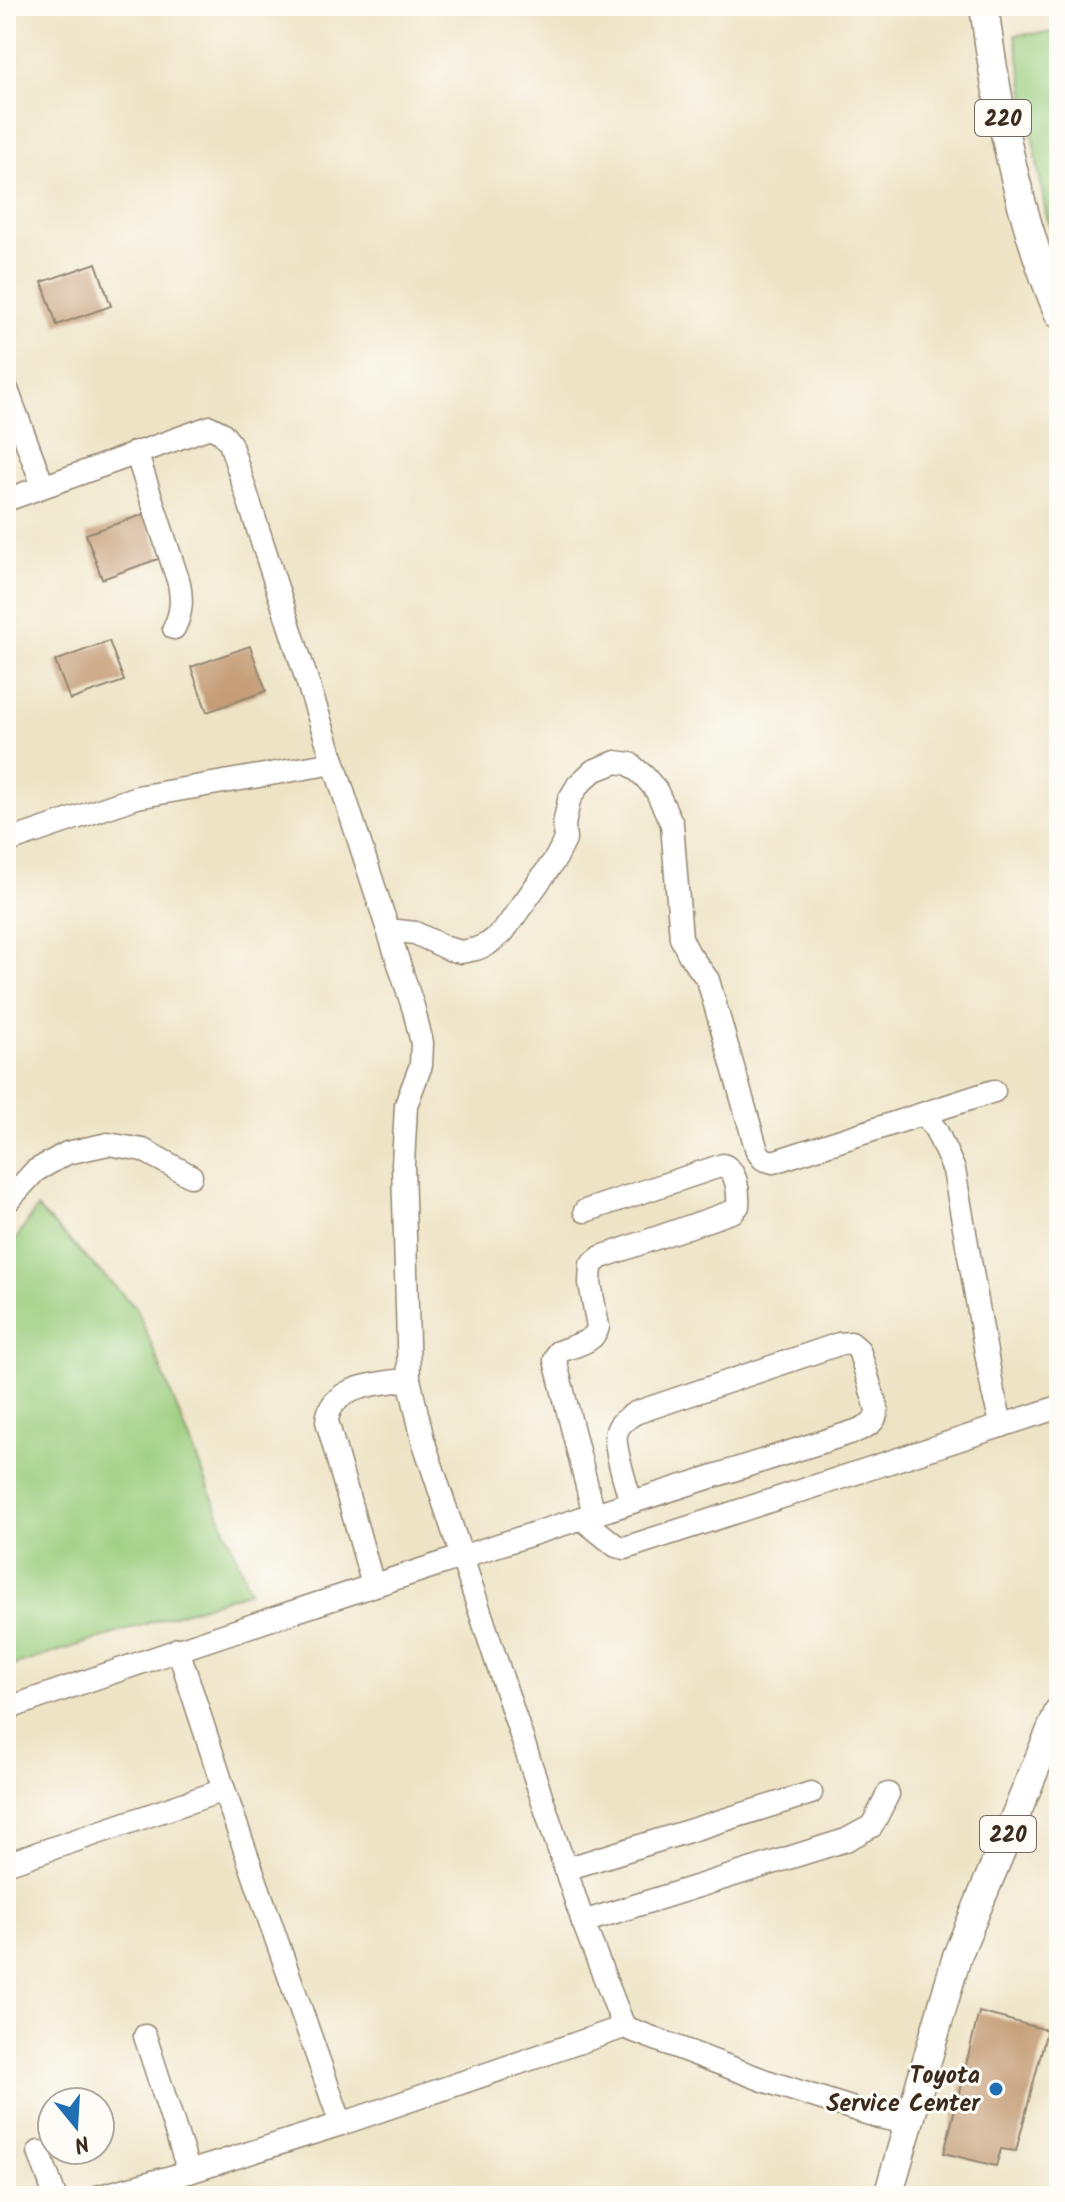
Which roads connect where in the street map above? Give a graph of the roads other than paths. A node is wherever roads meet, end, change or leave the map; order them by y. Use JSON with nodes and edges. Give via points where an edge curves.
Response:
{"nodes":[{"id":1,"x":984,"y":6,"type":"edge"},
{"id":2,"x":1059,"y":314,"type":"edge"},
{"id":3,"x":6,"y":387,"type":"edge"},
{"id":4,"x":136,"y":452,"type":"junction"},
{"id":5,"x":43,"y":486,"type":"junction"},
{"id":6,"x":6,"y":500,"type":"edge"},
{"id":7,"x":174,"y":628,"type":"dead end"},
{"id":8,"x":334,"y":763,"type":"junction"},
{"id":9,"x":6,"y":842,"type":"edge"},
{"id":10,"x":389,"y":930,"type":"junction"},
{"id":11,"x":994,"y":1091,"type":"dead end"},
{"id":12,"x":924,"y":1114,"type":"junction"},
{"id":13,"x":191,"y":1176,"type":"dead end"},
{"id":14,"x":6,"y":1203,"type":"edge"},
{"id":15,"x":585,"y":1211,"type":"dead end"},
{"id":16,"x":409,"y":1379,"type":"junction"},
{"id":17,"x":1059,"y":1407,"type":"edge"},
{"id":18,"x":1002,"y":1426,"type":"junction"},
{"id":19,"x":631,"y":1502,"type":"junction"},
{"id":20,"x":588,"y":1516,"type":"junction"},
{"id":21,"x":461,"y":1557,"type":"junction"},
{"id":22,"x":373,"y":1585,"type":"junction"},
{"id":23,"x":178,"y":1649,"type":"junction"},
{"id":24,"x":6,"y":1709,"type":"edge"},
{"id":25,"x":1059,"y":1711,"type":"edge"},
{"id":26,"x":224,"y":1790,"type":"junction"},
{"id":27,"x":811,"y":1793,"type":"dead end"},
{"id":28,"x":888,"y":1794,"type":"dead end"},
{"id":29,"x":6,"y":1864,"type":"edge"},
{"id":30,"x":566,"y":1869,"type":"junction"},
{"id":31,"x":583,"y":1922,"type":"junction"},
{"id":32,"x":624,"y":2027,"type":"junction"},
{"id":33,"x":145,"y":2036,"type":"dead end"},
{"id":34,"x":908,"y":2123,"type":"junction"},
{"id":35,"x":341,"y":2124,"type":"junction"},
{"id":36,"x":44,"y":2166,"type":"edge"},
{"id":37,"x":189,"y":2172,"type":"junction"},
{"id":38,"x":55,"y":2196,"type":"edge"},
{"id":39,"x":100,"y":2196,"type":"edge"},
{"id":40,"x":888,"y":2196,"type":"edge"}],
"edges":[{"from":1,"to":2,"type":"main road","number":"220","via":[[1017,189]]},
{"from":3,"to":5,"type":"street"},
{"from":4,"to":5,"type":"street"},
{"from":4,"to":7,"type":"street","via":[[179,583],[181,609]]},
{"from":4,"to":8,"type":"street","via":[[210,427],[230,443]]},
{"from":5,"to":6,"type":"street"},
{"from":8,"to":9,"type":"street","via":[[137,797]]},
{"from":8,"to":10,"type":"street"},
{"from":10,"to":12,"type":"street","via":[[415,933],[461,952],[488,944],[503,932],[556,858],[565,840],[569,800],[578,785],[606,764],[630,764],[656,790],[672,824],[681,938],[708,980],[763,1159],[773,1162]]},
{"from":10,"to":16,"type":"street","via":[[422,1043],[421,1065],[406,1105],[403,1164]]},
{"from":11,"to":12,"type":"street"},
{"from":12,"to":18,"type":"street","via":[[954,1170]]},
{"from":13,"to":14,"type":"street","via":[[143,1150],[108,1144],[67,1153],[35,1171]]},
{"from":15,"to":20,"type":"street","via":[[723,1165],[732,1171],[739,1198],[734,1211],[591,1265],[596,1334],[558,1352],[555,1360]]},
{"from":16,"to":21,"type":"street"},
{"from":16,"to":22,"type":"street","via":[[358,1388],[335,1399],[328,1410]]},
{"from":17,"to":18,"type":"street"},
{"from":18,"to":20,"type":"street","via":[[625,1548],[616,1546]]},
{"from":19,"to":19,"type":"street","via":[[872,1424],[877,1409],[859,1350],[851,1343],[839,1344],[622,1421],[616,1443]]},
{"from":19,"to":20,"type":"street"},
{"from":20,"to":21,"type":"street"},
{"from":21,"to":22,"type":"street"},
{"from":21,"to":30,"type":"street"},
{"from":22,"to":23,"type":"street"},
{"from":23,"to":24,"type":"street"},
{"from":23,"to":26,"type":"street"},
{"from":25,"to":34,"type":"main road","number":"220","via":[[957,1956]]},
{"from":26,"to":29,"type":"street"},
{"from":26,"to":35,"type":"street"},
{"from":27,"to":30,"type":"street"},
{"from":28,"to":31,"type":"street","via":[[872,1826],[846,1840]]},
{"from":30,"to":31,"type":"street"},
{"from":31,"to":32,"type":"street"},
{"from":32,"to":34,"type":"street","via":[[766,2081]]},
{"from":32,"to":35,"type":"street"},
{"from":33,"to":37,"type":"street"},
{"from":34,"to":40,"type":"main road","number":"220"},
{"from":35,"to":37,"type":"street"},
{"from":36,"to":38,"type":"street"},
{"from":37,"to":39,"type":"street"}]}
